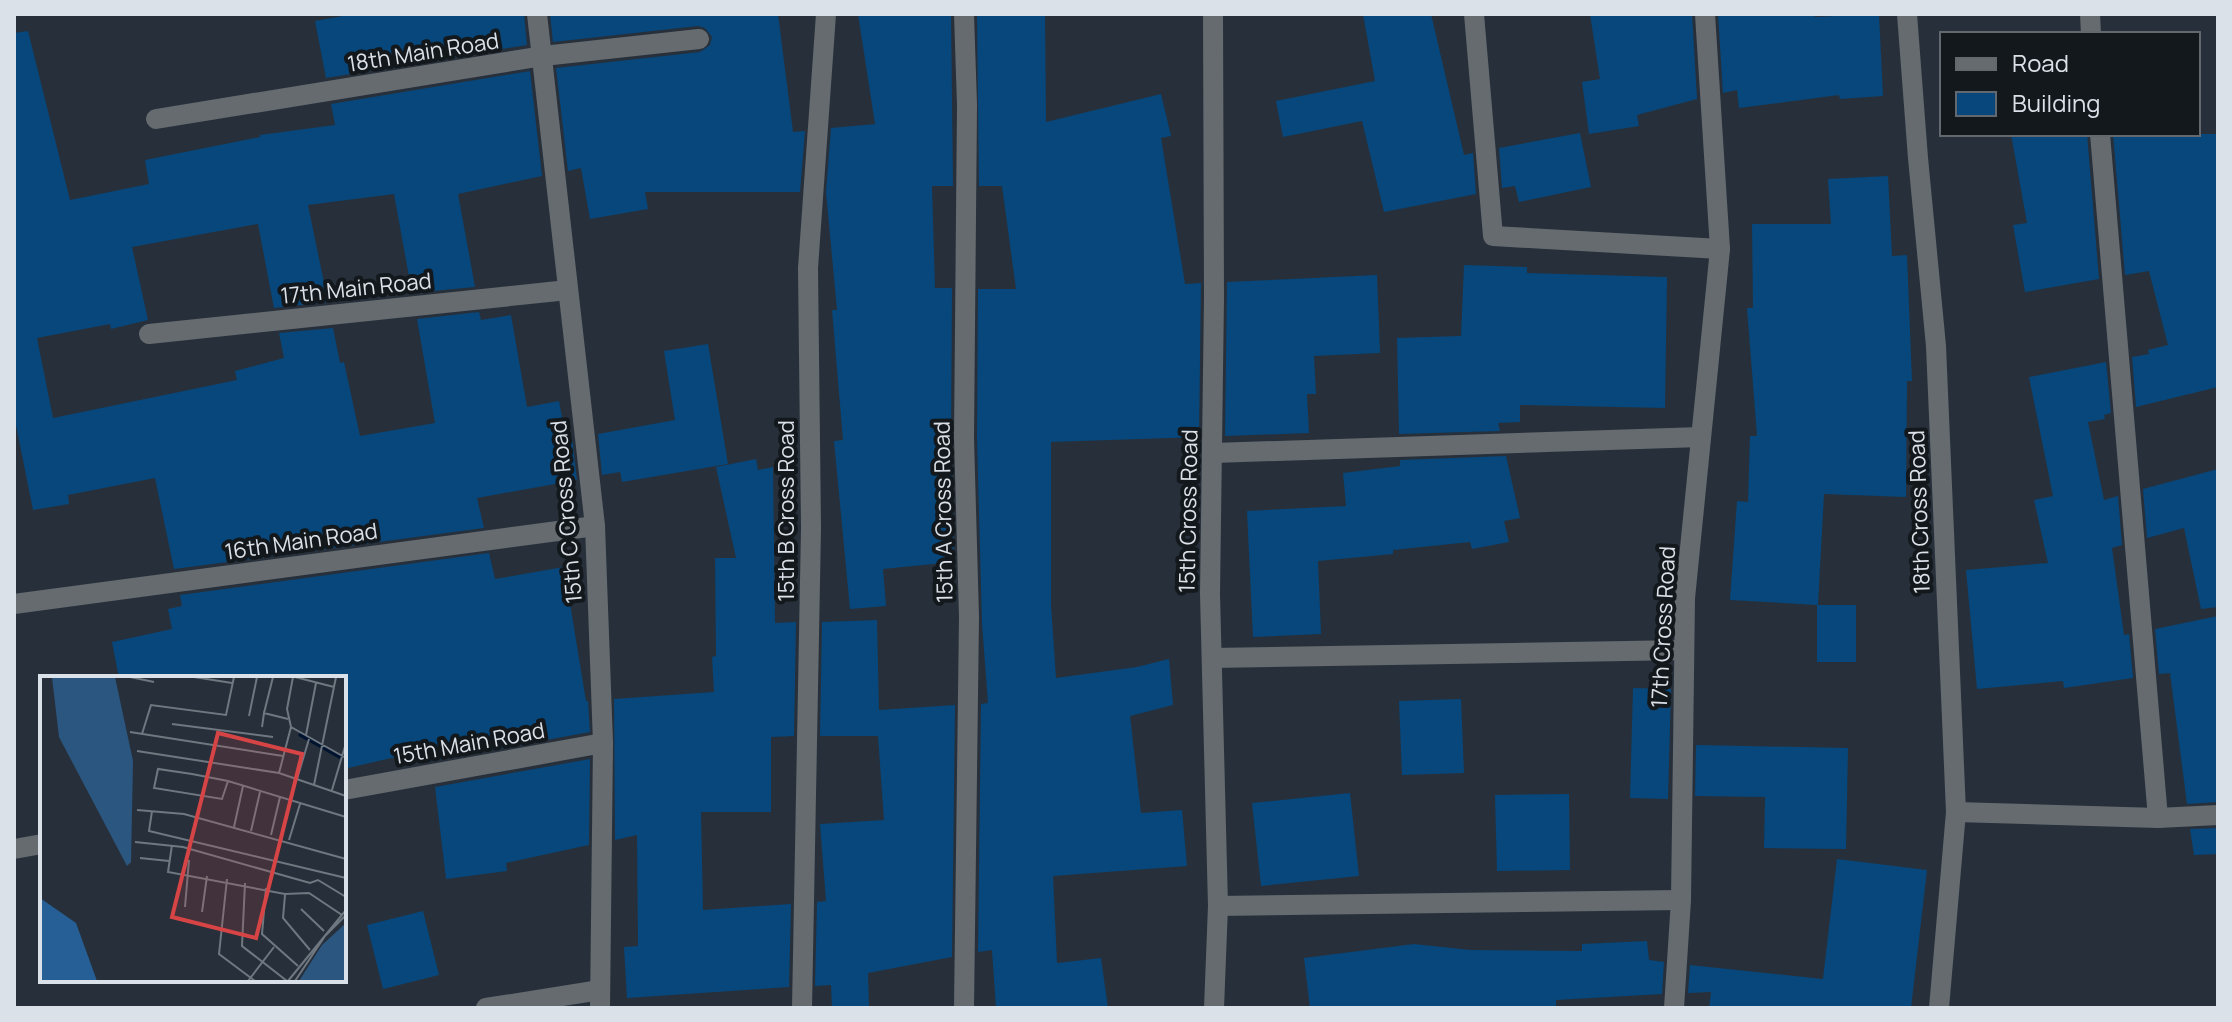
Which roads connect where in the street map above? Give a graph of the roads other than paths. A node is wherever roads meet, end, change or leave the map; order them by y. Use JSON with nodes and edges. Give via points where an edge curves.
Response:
{"nodes":[{"id":1,"x":537,"y":14,"type":"edge"},
{"id":2,"x":826,"y":14,"type":"edge"},
{"id":3,"x":964,"y":14,"type":"edge"},
{"id":4,"x":1213,"y":14,"type":"edge"},
{"id":5,"x":1474,"y":14,"type":"edge"},
{"id":6,"x":1705,"y":14,"type":"edge"},
{"id":7,"x":1907,"y":14,"type":"edge"},
{"id":8,"x":699,"y":39,"type":"dead end"},
{"id":9,"x":543,"y":56,"type":"junction"},
{"id":10,"x":156,"y":119,"type":"dead end"},
{"id":11,"x":2100,"y":136,"type":"edge"},
{"id":12,"x":1720,"y":249,"type":"junction"},
{"id":13,"x":568,"y":290,"type":"junction"},
{"id":14,"x":149,"y":334,"type":"dead end"},
{"id":15,"x":1701,"y":437,"type":"junction"},
{"id":16,"x":1213,"y":453,"type":"junction"},
{"id":17,"x":595,"y":526,"type":"junction"},
{"id":18,"x":14,"y":604,"type":"edge"},
{"id":19,"x":1684,"y":650,"type":"junction"},
{"id":20,"x":1212,"y":658,"type":"junction"},
{"id":21,"x":603,"y":743,"type":"junction"},
{"id":22,"x":346,"y":790,"type":"edge"},
{"id":23,"x":1956,"y":812,"type":"junction"},
{"id":24,"x":2218,"y":815,"type":"edge"},
{"id":25,"x":2158,"y":818,"type":"junction"},
{"id":26,"x":40,"y":844,"type":"edge"},
{"id":27,"x":14,"y":849,"type":"edge"},
{"id":28,"x":1681,"y":900,"type":"junction"},
{"id":29,"x":1218,"y":906,"type":"junction"},
{"id":30,"x":600,"y":999,"type":"edge"},
{"id":31,"x":486,"y":1008,"type":"edge"},
{"id":32,"x":802,"y":1008,"type":"edge"},
{"id":33,"x":964,"y":1008,"type":"edge"},
{"id":34,"x":1214,"y":1008,"type":"edge"},
{"id":35,"x":1674,"y":1008,"type":"edge"},
{"id":36,"x":1939,"y":1008,"type":"edge"}],
"edges":[{"from":1,"to":9,"type":"street","name":"15th C Cross Road"},
{"from":2,"to":32,"type":"street","name":"15th B Cross Road","via":[[808,268],[811,528]]},
{"from":3,"to":33,"type":"street","name":"15th A Cross Road","via":[[969,617]]},
{"from":4,"to":16,"type":"street","name":"15th Cross Road"},
{"from":5,"to":12,"type":"street","via":[[1493,236]]},
{"from":6,"to":12,"type":"street","name":"17th Cross Road"},
{"from":7,"to":23,"type":"street","name":"18th Cross Road","via":[[1936,346]]},
{"from":8,"to":9,"type":"street","name":"18th Main Road"},
{"from":9,"to":10,"type":"street","name":"18th Main Road"},
{"from":9,"to":13,"type":"street","name":"15th C Cross Road"},
{"from":11,"to":25,"type":"street"},
{"from":12,"to":15,"type":"street","name":"17th Cross Road"},
{"from":13,"to":14,"type":"street","name":"17th Main Road"},
{"from":13,"to":17,"type":"street","name":"15th C Cross Road"},
{"from":15,"to":16,"type":"street"},
{"from":15,"to":19,"type":"street","name":"17th Cross Road"},
{"from":16,"to":20,"type":"street","name":"15th Cross Road"},
{"from":17,"to":18,"type":"street","name":"16th Main Road"},
{"from":17,"to":21,"type":"street","name":"15th C Cross Road"},
{"from":19,"to":20,"type":"street"},
{"from":19,"to":28,"type":"street","name":"17th Cross Road"},
{"from":20,"to":29,"type":"street","name":"15th Cross Road"},
{"from":21,"to":22,"type":"street","name":"15th Main Road"},
{"from":21,"to":30,"type":"street","name":"15th C Cross Road"},
{"from":23,"to":25,"type":"street"},
{"from":23,"to":36,"type":"street","name":"18th Cross Road"},
{"from":24,"to":25,"type":"street"},
{"from":26,"to":27,"type":"street"},
{"from":28,"to":29,"type":"street"},
{"from":28,"to":35,"type":"street","name":"17th Cross Road"},
{"from":29,"to":34,"type":"street","name":"15th Cross Road"},
{"from":30,"to":31,"type":"street"}]}
